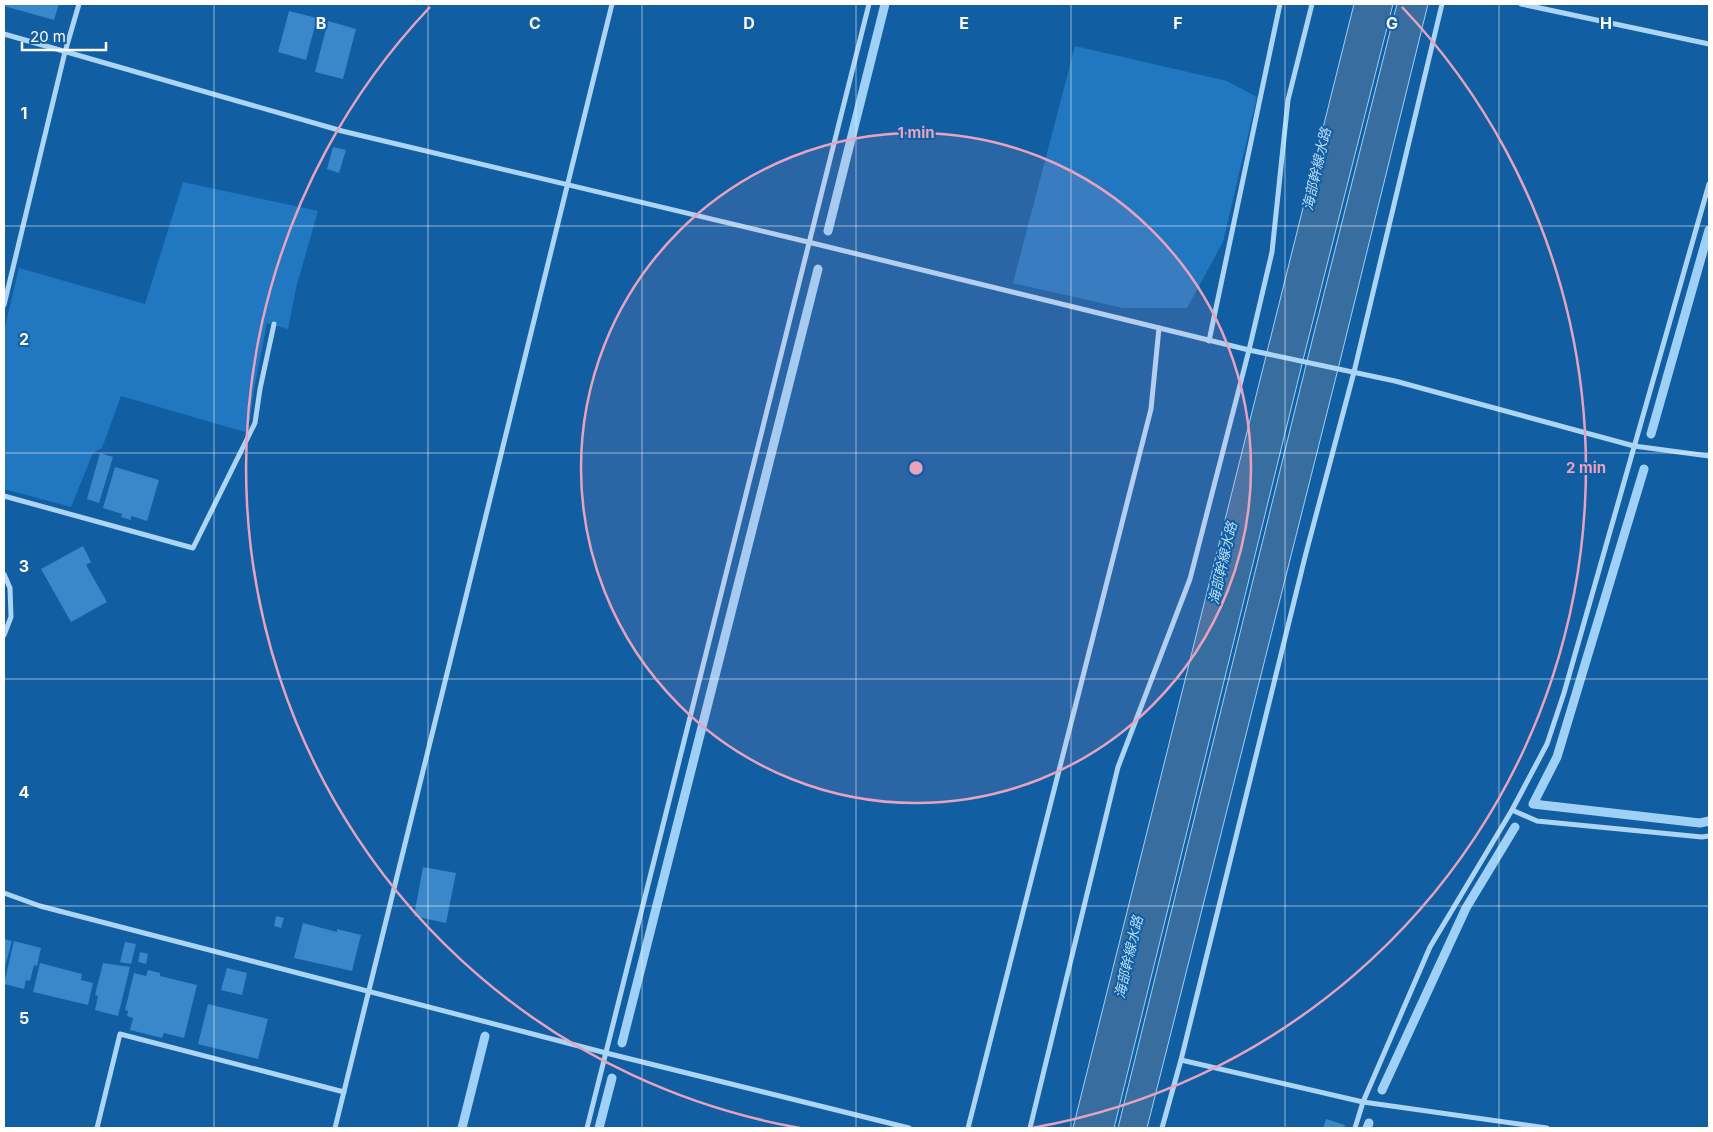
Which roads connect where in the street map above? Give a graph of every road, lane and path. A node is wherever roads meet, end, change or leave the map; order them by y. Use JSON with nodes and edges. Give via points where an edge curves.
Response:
{"nodes":[{"id":1,"x":79,"y":4,"type":"edge"},
{"id":2,"x":612,"y":4,"type":"edge"},
{"id":3,"x":869,"y":4,"type":"edge"},
{"id":4,"x":1280,"y":4,"type":"edge"},
{"id":5,"x":1312,"y":4,"type":"edge"},
{"id":6,"x":1442,"y":4,"type":"edge"},
{"id":7,"x":1521,"y":4,"type":"edge"},
{"id":8,"x":4,"y":34,"type":"edge"},
{"id":9,"x":1709,"y":44,"type":"edge"},
{"id":10,"x":65,"y":52,"type":"junction"},
{"id":11,"x":1709,"y":184,"type":"edge"},
{"id":12,"x":567,"y":185,"type":"junction"},
{"id":13,"x":808,"y":242,"type":"junction"},
{"id":14,"x":4,"y":305,"type":"edge"},
{"id":15,"x":274,"y":324,"type":"dead end"},
{"id":16,"x":1159,"y":328,"type":"junction"},
{"id":17,"x":1209,"y":340,"type":"junction"},
{"id":18,"x":1249,"y":350,"type":"junction"},
{"id":19,"x":1354,"y":372,"type":"junction"},
{"id":20,"x":1634,"y":446,"type":"junction"},
{"id":21,"x":1709,"y":456,"type":"edge"},
{"id":22,"x":4,"y":496,"type":"edge"},
{"id":23,"x":4,"y":574,"type":"edge"},
{"id":24,"x":4,"y":636,"type":"edge"},
{"id":25,"x":1512,"y":810,"type":"junction"},
{"id":26,"x":1709,"y":836,"type":"edge"},
{"id":27,"x":4,"y":893,"type":"edge"},
{"id":28,"x":368,"y":992,"type":"junction"},
{"id":29,"x":606,"y":1053,"type":"junction"},
{"id":30,"x":1181,"y":1060,"type":"junction"},
{"id":31,"x":344,"y":1092,"type":"junction"},
{"id":32,"x":1363,"y":1102,"type":"junction"},
{"id":33,"x":97,"y":1128,"type":"edge"},
{"id":34,"x":335,"y":1128,"type":"edge"},
{"id":35,"x":587,"y":1128,"type":"edge"},
{"id":36,"x":909,"y":1128,"type":"edge"},
{"id":37,"x":968,"y":1128,"type":"edge"},
{"id":38,"x":1030,"y":1128,"type":"edge"},
{"id":39,"x":1162,"y":1128,"type":"edge"},
{"id":40,"x":1355,"y":1128,"type":"edge"},
{"id":41,"x":1547,"y":1128,"type":"edge"}],
"edges":[{"from":1,"to":10,"type":"street"},
{"from":2,"to":12,"type":"street"},
{"from":3,"to":13,"type":"street"},
{"from":4,"to":17,"type":"street"},
{"from":5,"to":18,"type":"street","via":[[1288,100],[1272,252]]},
{"from":6,"to":19,"type":"street"},
{"from":7,"to":9,"type":"street"},
{"from":8,"to":10,"type":"street"},
{"from":10,"to":12,"type":"street","via":[[342,131]]},
{"from":10,"to":14,"type":"street"},
{"from":11,"to":20,"type":"street"},
{"from":12,"to":13,"type":"street"},
{"from":12,"to":28,"type":"street"},
{"from":13,"to":16,"type":"street"},
{"from":13,"to":29,"type":"street"},
{"from":15,"to":22,"type":"street","via":[[255,422],[193,548]]},
{"from":16,"to":17,"type":"street"},
{"from":16,"to":37,"type":"street","via":[[1151,409]]},
{"from":17,"to":18,"type":"street"},
{"from":18,"to":19,"type":"street"},
{"from":18,"to":38,"type":"street","via":[[1190,579],[1118,767]]},
{"from":19,"to":20,"type":"street"},
{"from":19,"to":30,"type":"street"},
{"from":20,"to":21,"type":"street"},
{"from":20,"to":25,"type":"street","via":[[1547,744]]},
{"from":23,"to":24,"type":"street","via":[[10,588],[11,617]]},
{"from":25,"to":26,"type":"street","via":[[1537,821]]},
{"from":25,"to":32,"type":"street","via":[[1430,948]]},
{"from":27,"to":28,"type":"street","via":[[40,906]]},
{"from":28,"to":29,"type":"street"},
{"from":28,"to":31,"type":"street"},
{"from":29,"to":35,"type":"street"},
{"from":29,"to":36,"type":"street"},
{"from":30,"to":32,"type":"street"},
{"from":30,"to":39,"type":"street"},
{"from":31,"to":33,"type":"street","via":[[120,1034]]},
{"from":31,"to":34,"type":"street"},
{"from":32,"to":40,"type":"street"},
{"from":32,"to":41,"type":"street"}]}
